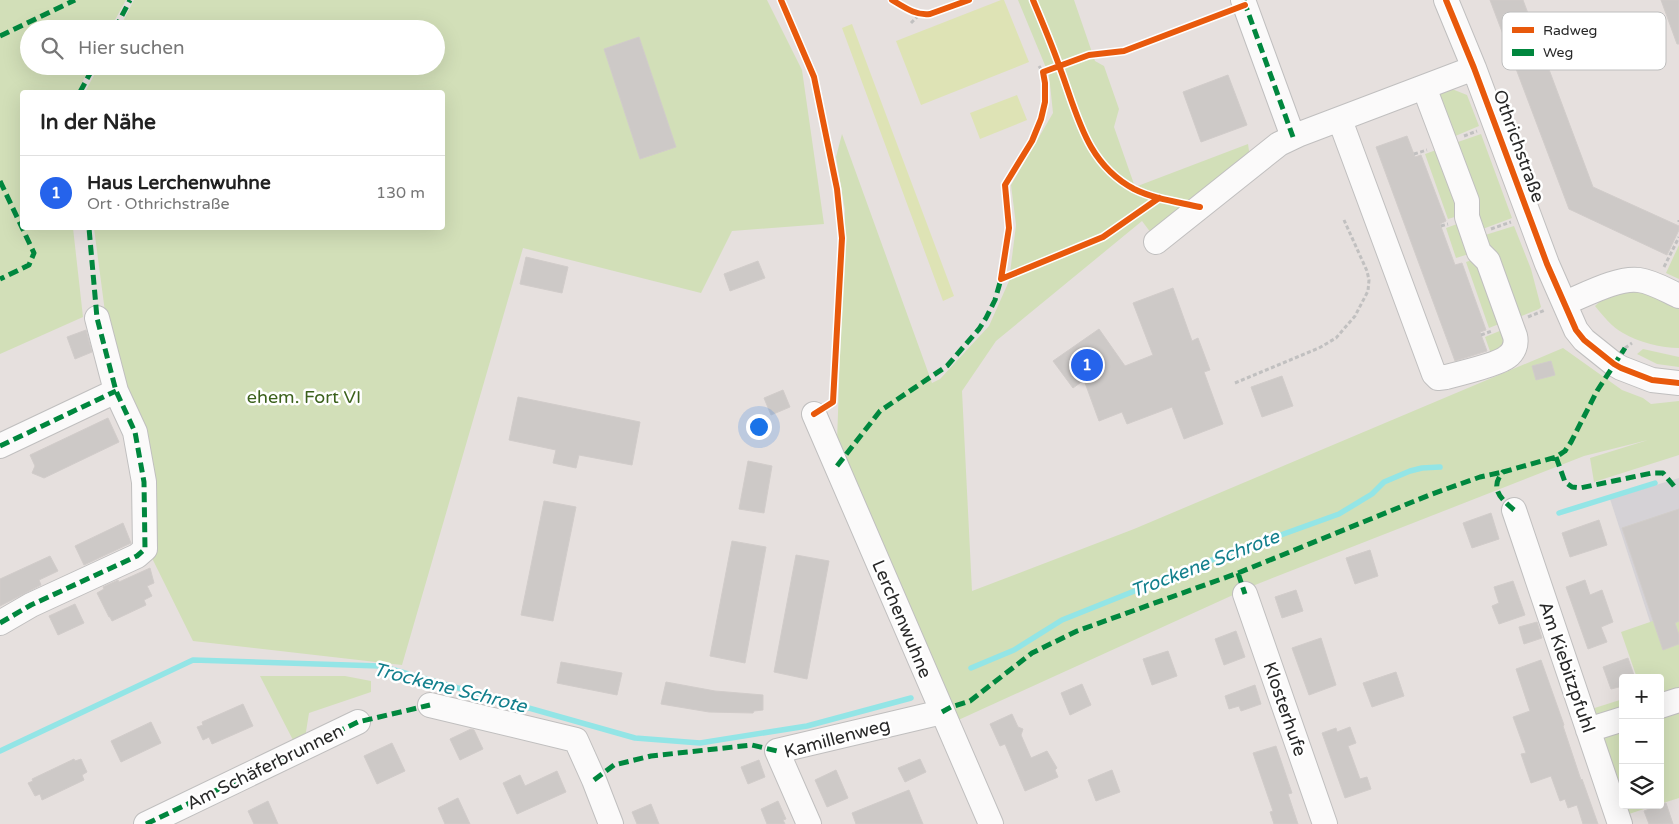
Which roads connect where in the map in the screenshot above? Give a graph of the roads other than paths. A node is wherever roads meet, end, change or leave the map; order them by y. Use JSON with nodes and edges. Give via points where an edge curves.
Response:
{"nodes":[{"id":1,"x":1243,"y":0,"type":"edge"},
{"id":2,"x":1446,"y":0,"type":"edge"},
{"id":3,"x":1474,"y":68,"type":"junction"},
{"id":4,"x":1424,"y":87,"type":"junction"},
{"id":5,"x":1340,"y":120,"type":"junction"},
{"id":6,"x":1293,"y":137,"type":"junction"},
{"id":7,"x":1156,"y":242,"type":"dead end"},
{"id":8,"x":1679,"y":296,"type":"edge"},
{"id":9,"x":1555,"y":306,"type":"junction"},
{"id":10,"x":97,"y":318,"type":"dead end"},
{"id":11,"x":1679,"y":372,"type":"edge"},
{"id":12,"x":1679,"y":383,"type":"edge"},
{"id":13,"x":116,"y":392,"type":"junction"},
{"id":14,"x":814,"y":414,"type":"dead end"},
{"id":15,"x":0,"y":446,"type":"edge"},
{"id":16,"x":1514,"y":510,"type":"dead end"},
{"id":17,"x":1245,"y":594,"type":"dead end"},
{"id":18,"x":0,"y":623,"type":"edge"},
{"id":19,"x":1679,"y":700,"type":"edge"},
{"id":20,"x":430,"y":705,"type":"dead end"},
{"id":21,"x":1664,"y":705,"type":"edge"},
{"id":22,"x":942,"y":712,"type":"junction"},
{"id":23,"x":1619,"y":720,"type":"edge"},
{"id":24,"x":358,"y":722,"type":"dead end"},
{"id":25,"x":1588,"y":730,"type":"junction"},
{"id":26,"x":146,"y":824,"type":"edge"},
{"id":27,"x":611,"y":824,"type":"edge"},
{"id":28,"x":809,"y":824,"type":"edge"},
{"id":29,"x":991,"y":824,"type":"edge"},
{"id":30,"x":1325,"y":824,"type":"edge"},
{"id":31,"x":1620,"y":824,"type":"edge"}],
"edges":[{"from":1,"to":6,"type":"street"},
{"from":2,"to":3,"type":"street","name":"Othrichstraße"},
{"from":3,"to":4,"type":"street"},
{"from":3,"to":9,"type":"street","name":"Othrichstraße","via":[[1547,264]]},
{"from":4,"to":5,"type":"street"},
{"from":4,"to":5,"type":"street","via":[[1467,201],[1467,217],[1479,252],[1488,261],[1515,336],[1512,353],[1503,360],[1446,378],[1438,378],[1434,374]]},
{"from":5,"to":6,"type":"street"},
{"from":6,"to":7,"type":"street","via":[[1268,152]]},
{"from":8,"to":9,"type":"street","via":[[1637,280],[1621,282]]},
{"from":9,"to":11,"type":"street","via":[[1622,352],[1658,368]]},
{"from":9,"to":12,"type":"street","name":"Othrichstraße","via":[[1567,312],[1584,340],[1614,364],[1652,380]]},
{"from":10,"to":13,"type":"street"},
{"from":13,"to":15,"type":"street"},
{"from":13,"to":18,"type":"street","via":[[135,432],[144,482],[144,549],[137,556],[30,605]]},
{"from":14,"to":22,"type":"street","name":"Lerchenwuhne"},
{"from":16,"to":25,"type":"street","name":"Am Kiebitzpfuhl"},
{"from":17,"to":30,"type":"street","name":"Klosterhufe"},
{"from":19,"to":21,"type":"street"},
{"from":20,"to":27,"type":"street","via":[[576,740]]},
{"from":22,"to":28,"type":"street","name":"Kamillenweg","via":[[777,751]]},
{"from":22,"to":29,"type":"street","name":"Lerchenwuhne"},
{"from":23,"to":25,"type":"street"},
{"from":24,"to":26,"type":"street","name":"Am Schäferbrunnen"},
{"from":25,"to":31,"type":"street","name":"Am Kiebitzpfuhl"}]}
